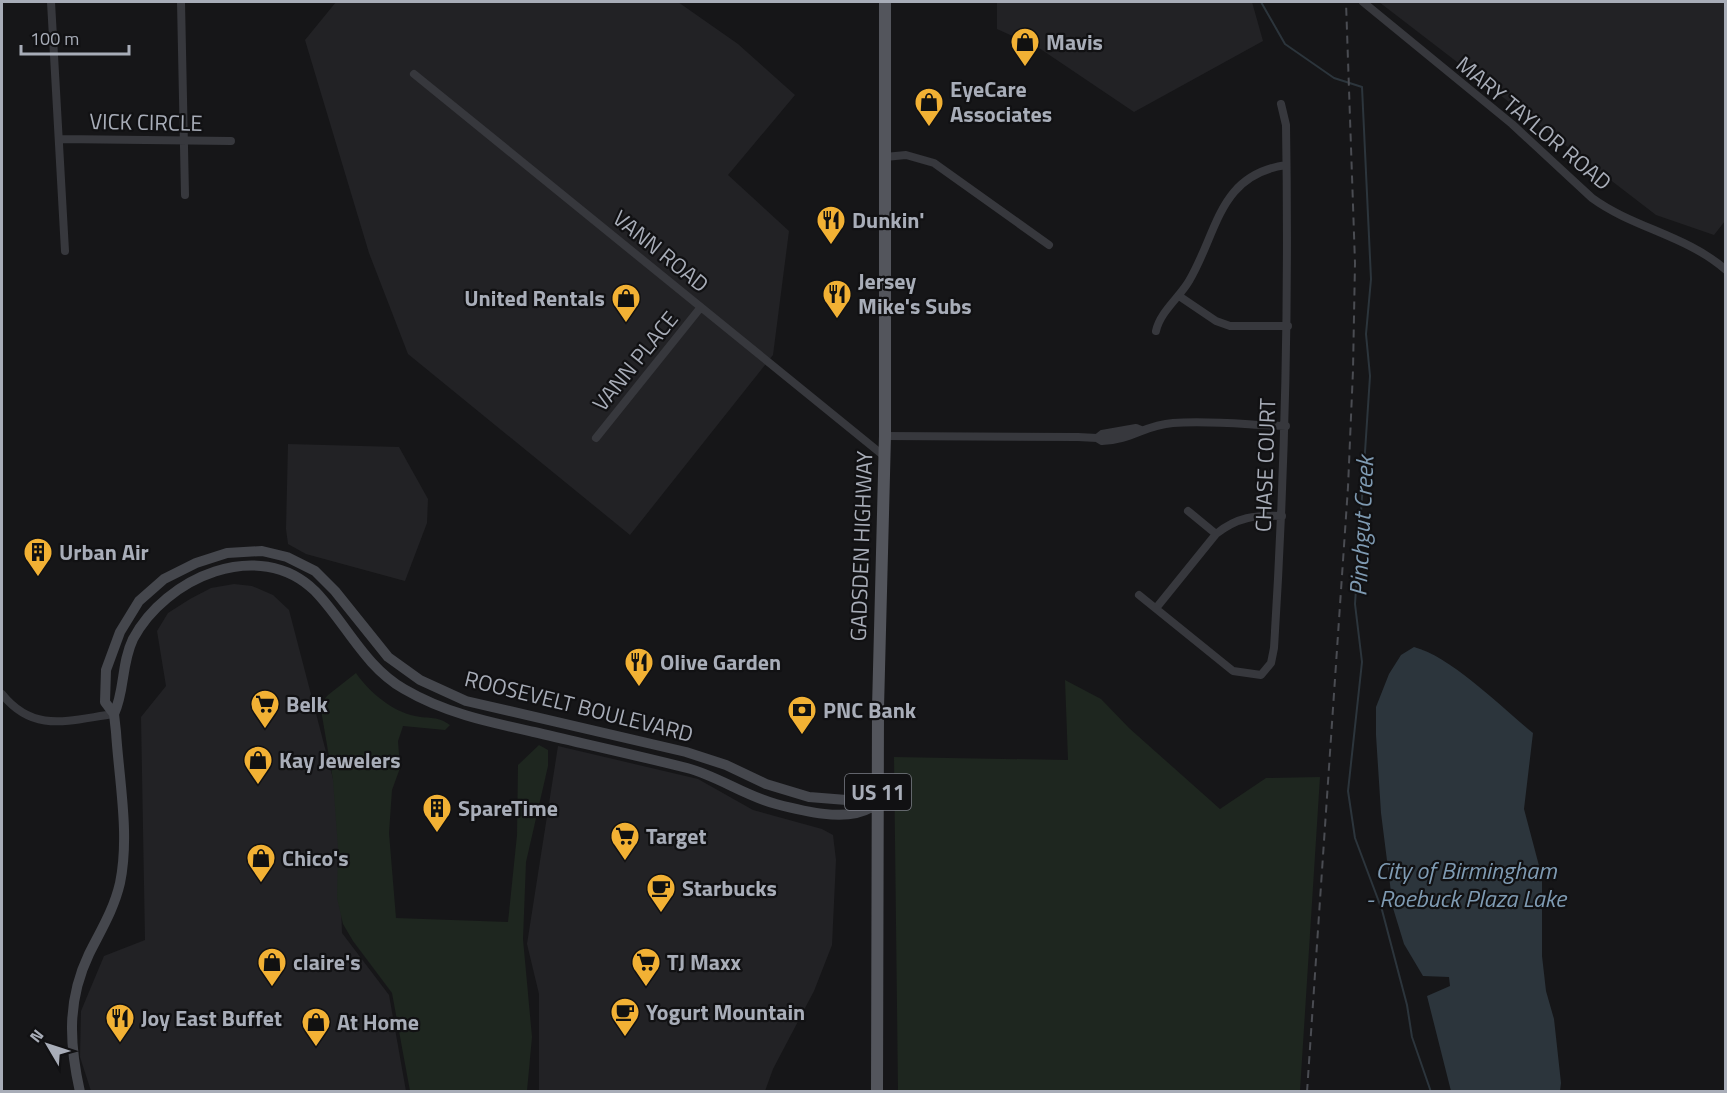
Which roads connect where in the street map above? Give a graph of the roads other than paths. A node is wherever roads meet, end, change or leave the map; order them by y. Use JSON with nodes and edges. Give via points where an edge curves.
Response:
{"nodes":[{"id":1,"x":51,"y":2,"type":"edge"},
{"id":2,"x":181,"y":2,"type":"edge"},
{"id":3,"x":885,"y":2,"type":"edge"},
{"id":4,"x":1365,"y":3,"type":"edge"},
{"id":5,"x":414,"y":74,"type":"dead end"},
{"id":6,"x":1281,"y":104,"type":"dead end"},
{"id":7,"x":60,"y":139,"type":"junction"},
{"id":8,"x":231,"y":141,"type":"dead end"},
{"id":9,"x":185,"y":142,"type":"junction"},
{"id":10,"x":885,"y":157,"type":"junction"},
{"id":11,"x":1286,"y":165,"type":"junction"},
{"id":12,"x":185,"y":195,"type":"dead end"},
{"id":13,"x":1049,"y":245,"type":"dead end"},
{"id":14,"x":65,"y":251,"type":"dead end"},
{"id":15,"x":1725,"y":270,"type":"edge"},
{"id":16,"x":1179,"y":296,"type":"junction"},
{"id":17,"x":701,"y":307,"type":"junction"},
{"id":18,"x":1288,"y":326,"type":"junction"},
{"id":19,"x":1156,"y":331,"type":"dead end"},
{"id":20,"x":1286,"y":426,"type":"junction"},
{"id":21,"x":885,"y":436,"type":"junction"},
{"id":22,"x":596,"y":438,"type":"dead end"},
{"id":23,"x":885,"y":456,"type":"junction"},
{"id":24,"x":1188,"y":511,"type":"dead end"},
{"id":25,"x":1282,"y":516,"type":"junction"},
{"id":26,"x":1216,"y":534,"type":"junction"},
{"id":27,"x":1139,"y":595,"type":"dead end"},
{"id":28,"x":1157,"y":607,"type":"junction"},
{"id":29,"x":2,"y":694,"type":"edge"},
{"id":30,"x":114,"y":714,"type":"junction"},
{"id":31,"x":874,"y":808,"type":"junction"},
{"id":32,"x":80,"y":1092,"type":"edge"},
{"id":33,"x":877,"y":1092,"type":"edge"}],
"edges":[{"from":1,"to":7,"type":"street","name":"VICK CIRCLE"},
{"from":2,"to":9,"type":"street"},
{"from":3,"to":10,"type":"main road","name":"GADSDEN HIGHWAY","number":"US 11"},
{"from":4,"to":15,"type":"street","name":"MARY TAYLOR ROAD","via":[[1512,124],[1605,208],[1688,244]]},
{"from":5,"to":17,"type":"street","name":"VANN ROAD"},
{"from":6,"to":11,"type":"street","name":"CHASE COURT","via":[[1286,125]]},
{"from":7,"to":9,"type":"street","name":"VICK CIRCLE"},
{"from":7,"to":14,"type":"street","name":"VICK CIRCLE"},
{"from":8,"to":9,"type":"street","name":"VICK CIRCLE"},
{"from":9,"to":12,"type":"street"},
{"from":10,"to":13,"type":"street","via":[[906,155],[934,163]]},
{"from":10,"to":21,"type":"main road","name":"GADSDEN HIGHWAY","number":"US 11"},
{"from":11,"to":16,"type":"street","via":[[1269,167],[1247,177],[1214,223],[1190,280]]},
{"from":11,"to":18,"type":"street","name":"CHASE COURT"},
{"from":16,"to":18,"type":"street","via":[[1230,326]]},
{"from":16,"to":19,"type":"street","via":[[1158,321]]},
{"from":17,"to":22,"type":"street","name":"VANN PLACE"},
{"from":17,"to":23,"type":"street","name":"VANN ROAD"},
{"from":18,"to":20,"type":"street","name":"CHASE COURT"},
{"from":20,"to":21,"type":"street","via":[[1174,423],[1097,438]]},
{"from":20,"to":25,"type":"street","name":"CHASE COURT"},
{"from":21,"to":23,"type":"main road","name":"GADSDEN HIGHWAY","number":"US 11"},
{"from":23,"to":31,"type":"main road","name":"GADSDEN HIGHWAY","number":"US 11"},
{"from":24,"to":26,"type":"street"},
{"from":25,"to":26,"type":"street","via":[[1247,516]]},
{"from":25,"to":28,"type":"street","name":"CHASE COURT","via":[[1274,648],[1271,663],[1261,675],[1233,671]]},
{"from":26,"to":28,"type":"street"},
{"from":27,"to":28,"type":"street","name":"CHASE COURT"},
{"from":29,"to":30,"type":"street","via":[[19,712],[41,721]]},
{"from":30,"to":31,"type":"street","name":"ROOSEVELT BOULEVARD","via":[[133,640],[163,599],[205,576],[236,567],[264,567],[284,571],[306,584],[375,667],[399,686],[440,707],[471,718],[694,770],[777,804],[850,814]]},
{"from":30,"to":31,"type":"street","name":"ROOSEVELT BOULEVARD","via":[[105,702],[106,670],[120,632],[139,601],[165,579],[196,563],[227,553],[262,551],[287,557],[315,572],[388,657],[420,680],[466,701],[686,752],[789,792],[859,801]]},
{"from":30,"to":32,"type":"street","name":"ROOSEVELT BOULEVARD","via":[[122,869],[112,909],[89,954],[74,996],[71,1037]]},
{"from":31,"to":33,"type":"main road","name":"GADSDEN HIGHWAY","number":"US 11"}]}
